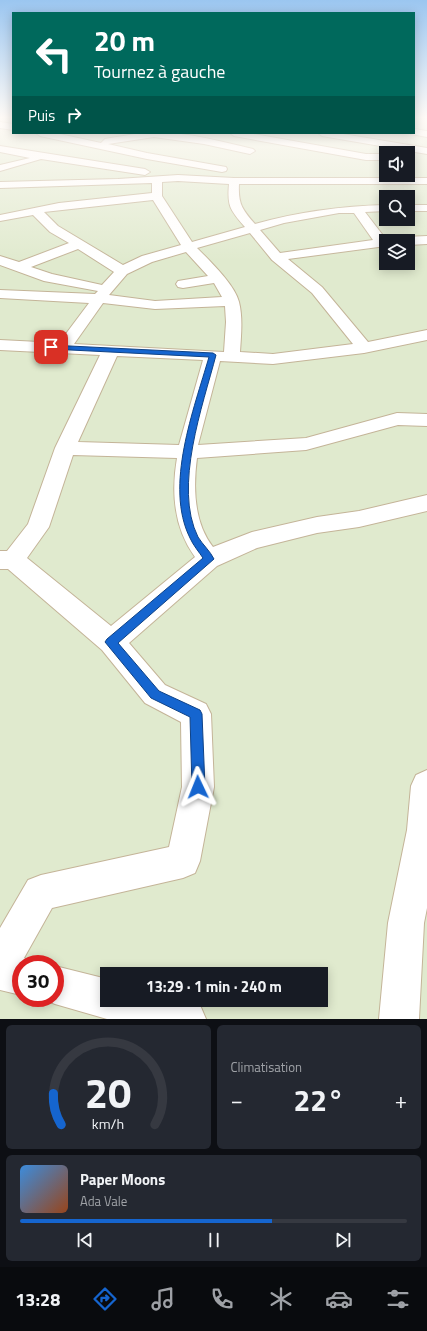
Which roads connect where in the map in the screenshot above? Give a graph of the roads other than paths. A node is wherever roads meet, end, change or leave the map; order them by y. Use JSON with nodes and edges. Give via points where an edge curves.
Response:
{"nodes":[{"id":1,"x":10,"y":166,"type":"edge"},
{"id":2,"x":105,"y":166,"type":"edge"},
{"id":3,"x":203,"y":166,"type":"edge"},
{"id":4,"x":351,"y":166,"type":"edge"},
{"id":5,"x":365,"y":166,"type":"edge"},
{"id":6,"x":370,"y":166,"type":"edge"},
{"id":7,"x":0,"y":168,"type":"edge"},
{"id":8,"x":362,"y":169,"type":"junction"},
{"id":9,"x":0,"y":176,"type":"edge"},
{"id":10,"x":178,"y":178,"type":"junction"},
{"id":11,"x":157,"y":180,"type":"junction"},
{"id":12,"x":231,"y":180,"type":"junction"},
{"id":13,"x":427,"y":181,"type":"edge"},
{"id":14,"x":44,"y":183,"type":"junction"},
{"id":15,"x":0,"y":185,"type":"edge"},
{"id":16,"x":157,"y":196,"type":"junction"},
{"id":17,"x":357,"y":208,"type":"junction"},
{"id":18,"x":379,"y":208,"type":"edge"},
{"id":19,"x":415,"y":208,"type":"edge"},
{"id":20,"x":427,"y":208,"type":"edge"},
{"id":21,"x":36,"y":211,"type":"junction"},
{"id":22,"x":0,"y":218,"type":"edge"},
{"id":23,"x":253,"y":227,"type":"junction"},
{"id":24,"x":379,"y":237,"type":"edge"},
{"id":25,"x":427,"y":240,"type":"edge"},
{"id":26,"x":415,"y":241,"type":"edge"},
{"id":27,"x":379,"y":243,"type":"edge"},
{"id":28,"x":79,"y":244,"type":"junction"},
{"id":29,"x":188,"y":246,"type":"junction"},
{"id":30,"x":277,"y":257,"type":"junction"},
{"id":31,"x":0,"y":260,"type":"edge"},
{"id":32,"x":21,"y":269,"type":"junction"},
{"id":33,"x":122,"y":271,"type":"junction"},
{"id":34,"x":218,"y":278,"type":"junction"},
{"id":35,"x":183,"y":284,"type":"dead end"},
{"id":36,"x":125,"y":288,"type":"dead end"},
{"id":37,"x":0,"y":292,"type":"edge"},
{"id":38,"x":104,"y":293,"type":"junction"},
{"id":39,"x":232,"y":301,"type":"junction"},
{"id":40,"x":427,"y":335,"type":"edge"},
{"id":41,"x":0,"y":345,"type":"edge"},
{"id":42,"x":64,"y":347,"type":"junction"},
{"id":43,"x":364,"y":348,"type":"junction"},
{"id":44,"x":111,"y":350,"type":"junction"},
{"id":45,"x":222,"y":355,"type":"junction"},
{"id":46,"x":427,"y":420,"type":"edge"},
{"id":47,"x":65,"y":448,"type":"junction"},
{"id":48,"x":186,"y":452,"type":"junction"},
{"id":49,"x":427,"y":503,"type":"edge"},
{"id":50,"x":209,"y":559,"type":"junction"},
{"id":51,"x":7,"y":560,"type":"edge"},
{"id":52,"x":111,"y":642,"type":"junction"},
{"id":53,"x":427,"y":786,"type":"edge"},
{"id":54,"x":0,"y":964,"type":"edge"},
{"id":55,"x":0,"y":971,"type":"edge"},
{"id":56,"x":12,"y":974,"type":"edge"},
{"id":57,"x":64,"y":987,"type":"edge"},
{"id":58,"x":100,"y":997,"type":"edge"},
{"id":59,"x":139,"y":1007,"type":"edge"},
{"id":60,"x":186,"y":1019,"type":"edge"},
{"id":61,"x":399,"y":1019,"type":"edge"}],
"edges":[{"from":1,"to":7,"type":"street"},
{"from":2,"to":10,"type":"street"},
{"from":3,"to":12,"type":"street","via":[[235,171]]},
{"from":4,"to":8,"type":"street"},
{"from":5,"to":8,"type":"street"},
{"from":6,"to":8,"type":"street"},
{"from":8,"to":12,"type":"street"},
{"from":8,"to":13,"type":"street"},
{"from":9,"to":14,"type":"street"},
{"from":10,"to":11,"type":"street"},
{"from":10,"to":12,"type":"street"},
{"from":11,"to":14,"type":"street"},
{"from":11,"to":16,"type":"street"},
{"from":12,"to":23,"type":"street","via":[[234,206]]},
{"from":14,"to":15,"type":"street"},
{"from":16,"to":21,"type":"street","via":[[59,206]]},
{"from":16,"to":29,"type":"street"},
{"from":17,"to":18,"type":"street"},
{"from":17,"to":23,"type":"street","via":[[321,212]]},
{"from":17,"to":24,"type":"street"},
{"from":19,"to":20,"type":"street"},
{"from":21,"to":22,"type":"street"},
{"from":21,"to":28,"type":"street","via":[[54,229]]},
{"from":23,"to":29,"type":"street"},
{"from":23,"to":30,"type":"street"},
{"from":25,"to":26,"type":"street"},
{"from":27,"to":30,"type":"street"},
{"from":28,"to":32,"type":"street"},
{"from":28,"to":33,"type":"street"},
{"from":29,"to":33,"type":"street","via":[[147,258]]},
{"from":29,"to":34,"type":"street"},
{"from":30,"to":43,"type":"street","via":[[317,290]]},
{"from":31,"to":32,"type":"street"},
{"from":32,"to":37,"type":"street"},
{"from":32,"to":38,"type":"street","via":[[87,286]]},
{"from":33,"to":38,"type":"street"},
{"from":34,"to":35,"type":"street"},
{"from":34,"to":39,"type":"street"},
{"from":36,"to":38,"type":"street"},
{"from":37,"to":38,"type":"street"},
{"from":38,"to":39,"type":"street","via":[[155,305]]},
{"from":38,"to":42,"type":"street"},
{"from":39,"to":45,"type":"street","via":[[234,322]]},
{"from":40,"to":43,"type":"street"},
{"from":41,"to":42,"type":"street"},
{"from":42,"to":44,"type":"street"},
{"from":43,"to":45,"type":"street","via":[[273,359],[247,359]]},
{"from":44,"to":45,"type":"street"},
{"from":44,"to":47,"type":"street"},
{"from":45,"to":48,"type":"street"},
{"from":46,"to":48,"type":"street","via":[[396,420],[306,444]]},
{"from":47,"to":48,"type":"street"},
{"from":47,"to":51,"type":"street","via":[[38,527]]},
{"from":48,"to":50,"type":"street","via":[[186,510],[194,537]]},
{"from":49,"to":50,"type":"street","via":[[267,537]]},
{"from":50,"to":52,"type":"street"},
{"from":51,"to":52,"type":"street"},
{"from":52,"to":54,"type":"street","via":[[155,694],[196,714],[198,787],[183,861],[42,893]]},
{"from":53,"to":61,"type":"street","via":[[424,830],[406,923]]},
{"from":55,"to":56,"type":"street"},
{"from":57,"to":58,"type":"street"},
{"from":59,"to":60,"type":"street"}]}
